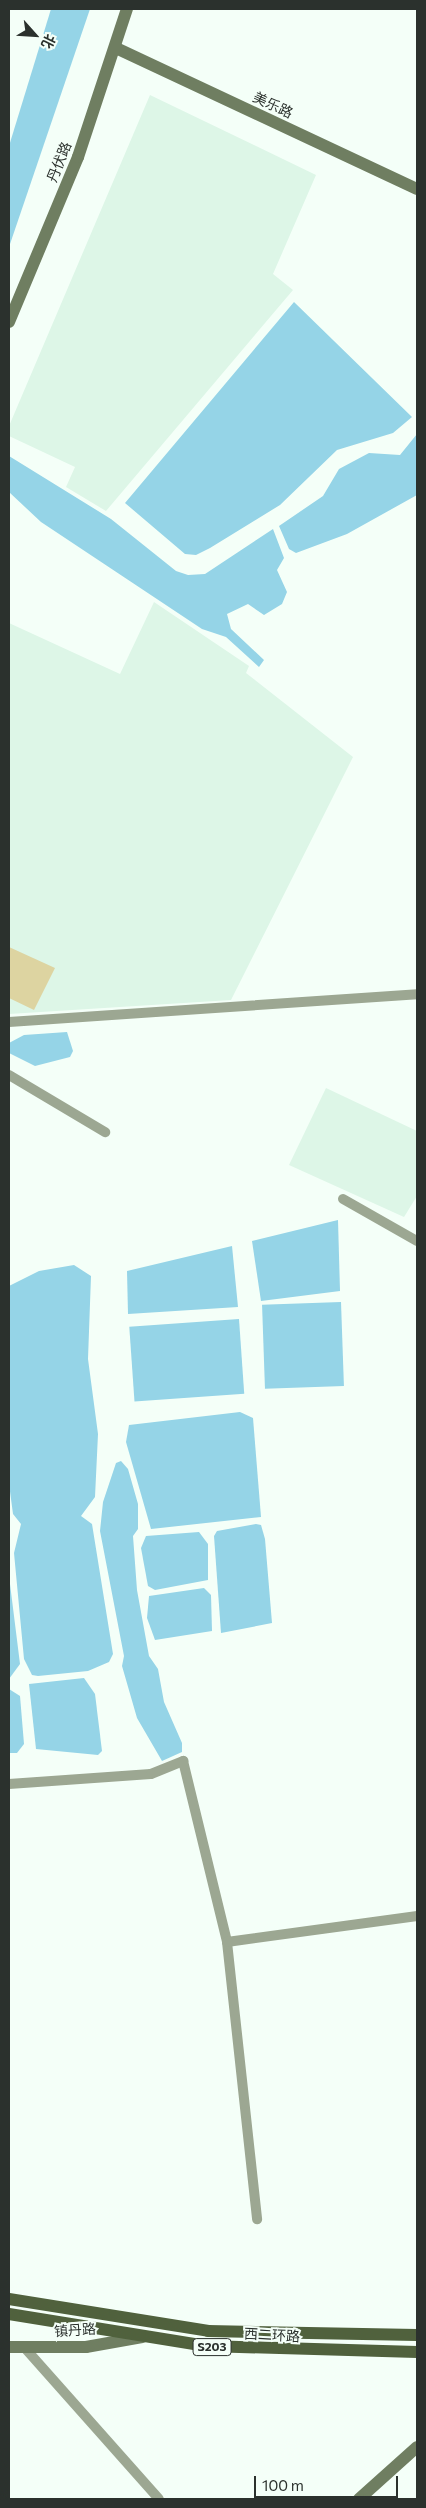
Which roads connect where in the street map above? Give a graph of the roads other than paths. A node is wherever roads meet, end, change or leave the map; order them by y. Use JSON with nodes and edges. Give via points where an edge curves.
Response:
{"nodes":[{"id":1,"x":127,"y":9,"type":"edge"},
{"id":2,"x":116,"y":48,"type":"junction"},
{"id":3,"x":417,"y":189,"type":"edge"},
{"id":4,"x":9,"y":322,"type":"edge"},
{"id":5,"x":417,"y":994,"type":"edge"},
{"id":6,"x":9,"y":1022,"type":"edge"},
{"id":7,"x":9,"y":1075,"type":"edge"},
{"id":8,"x":105,"y":1132,"type":"dead end"},
{"id":9,"x":344,"y":1199,"type":"dead end"},
{"id":10,"x":417,"y":1241,"type":"edge"},
{"id":11,"x":9,"y":1784,"type":"edge"},
{"id":12,"x":417,"y":1916,"type":"edge"},
{"id":13,"x":227,"y":1942,"type":"junction"},
{"id":14,"x":257,"y":2219,"type":"dead end"},
{"id":15,"x":9,"y":2299,"type":"edge"},
{"id":16,"x":9,"y":2314,"type":"edge"},
{"id":17,"x":145,"y":2321,"type":"junction"},
{"id":18,"x":417,"y":2335,"type":"edge"},
{"id":19,"x":142,"y":2336,"type":"junction"},
{"id":20,"x":9,"y":2347,"type":"edge"},
{"id":21,"x":24,"y":2347,"type":"junction"},
{"id":22,"x":417,"y":2352,"type":"edge"},
{"id":23,"x":417,"y":2447,"type":"edge"},
{"id":24,"x":160,"y":2499,"type":"edge"},
{"id":25,"x":359,"y":2499,"type":"edge"}],
"edges":[{"from":1,"to":2,"type":"street","name":"丹伏路"},
{"from":2,"to":3,"type":"street","name":"美乐路"},
{"from":2,"to":4,"type":"street","name":"丹伏路","via":[[78,157]]},
{"from":5,"to":6,"type":"street"},
{"from":7,"to":8,"type":"street"},
{"from":9,"to":10,"type":"street"},
{"from":11,"to":13,"type":"street","via":[[151,1774],[184,1761]]},
{"from":12,"to":13,"type":"street"},
{"from":13,"to":14,"type":"street"},
{"from":15,"to":17,"type":"main road","name":"西二环路","number":"S203"},
{"from":16,"to":19,"type":"main road","name":"西二环路","number":"S203"},
{"from":17,"to":18,"type":"main road","name":"西二环路","number":"S203","via":[[208,2331]]},
{"from":17,"to":19,"type":"main road"},
{"from":19,"to":21,"type":"street","name":"镇丹路","via":[[86,2347]]},
{"from":19,"to":22,"type":"main road","name":"西二环路","number":"S203","via":[[206,2346]]},
{"from":20,"to":21,"type":"street","name":"镇丹路"},
{"from":21,"to":24,"type":"street"},
{"from":23,"to":25,"type":"street"}]}
